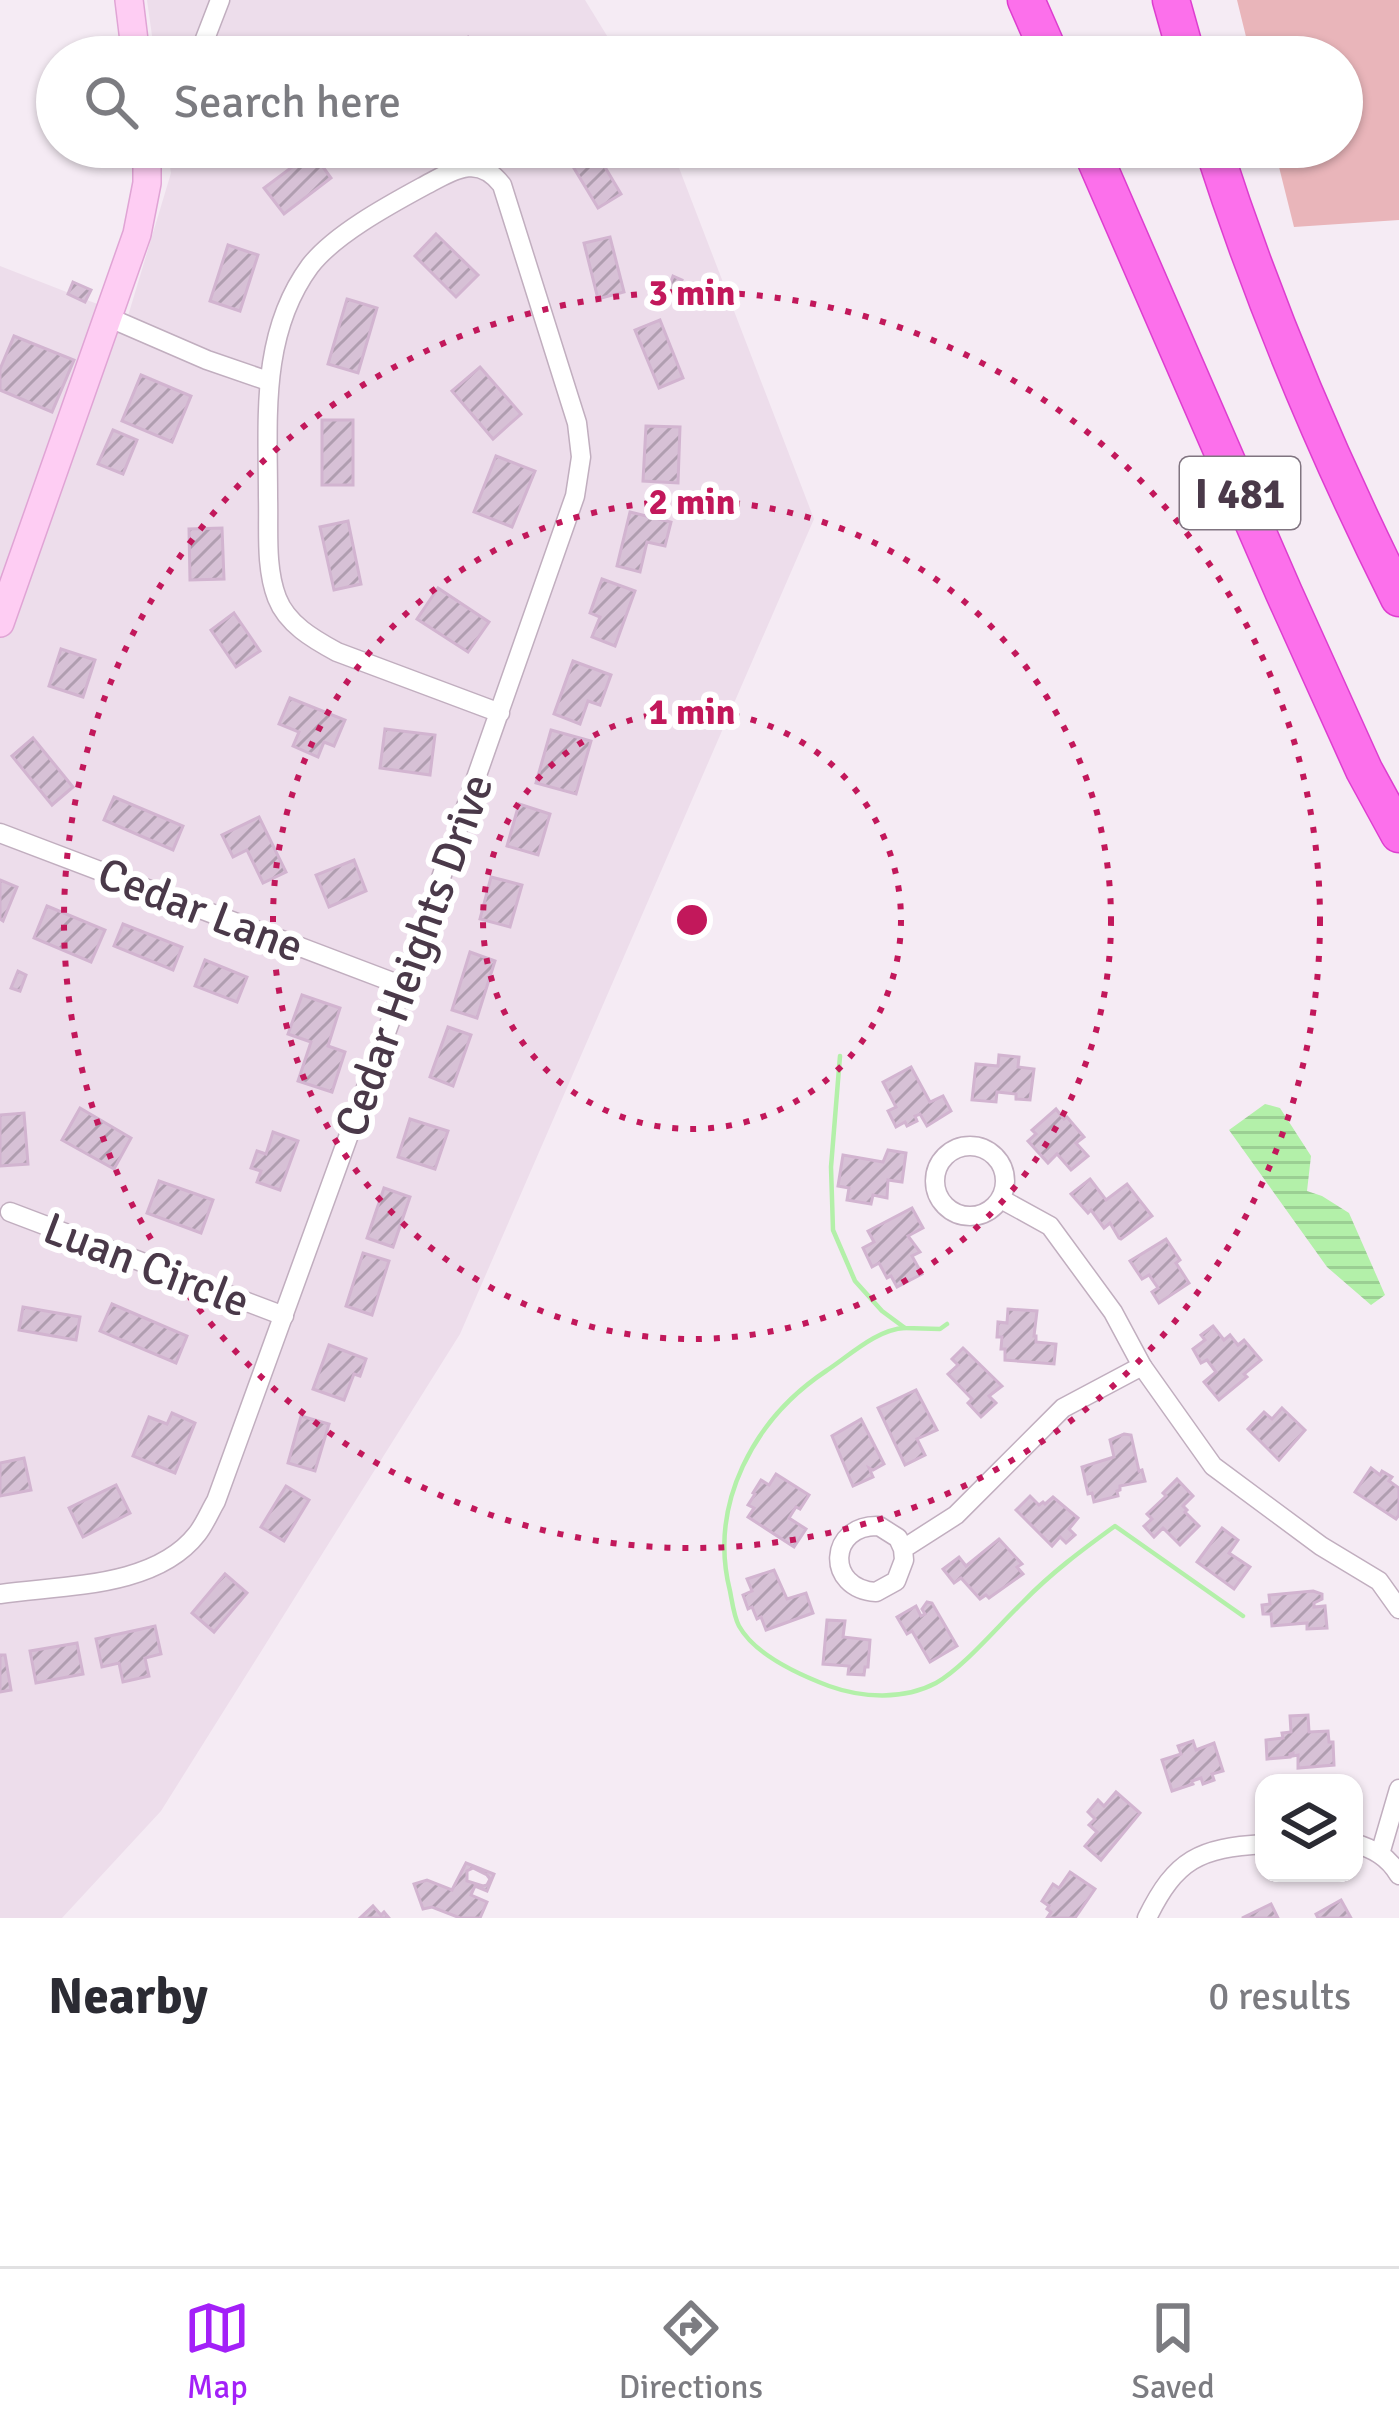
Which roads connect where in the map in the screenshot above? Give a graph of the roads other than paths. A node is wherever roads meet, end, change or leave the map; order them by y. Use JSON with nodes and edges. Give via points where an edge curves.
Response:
{"nodes":[{"id":1,"x":129,"y":0,"type":"edge"},
{"id":2,"x":220,"y":0,"type":"edge"},
{"id":3,"x":1026,"y":0,"type":"edge"},
{"id":4,"x":1171,"y":0,"type":"edge"},
{"id":5,"x":133,"y":36,"type":"edge"},
{"id":6,"x":206,"y":36,"type":"edge"},
{"id":7,"x":1042,"y":36,"type":"edge"},
{"id":8,"x":1181,"y":36,"type":"edge"},
{"id":9,"x":147,"y":168,"type":"edge"},
{"id":10,"x":461,"y":168,"type":"edge"},
{"id":11,"x":476,"y":168,"type":"edge"},
{"id":12,"x":1099,"y":168,"type":"edge"},
{"id":13,"x":1221,"y":168,"type":"edge"},
{"id":14,"x":110,"y":318,"type":"junction"},
{"id":15,"x":268,"y":382,"type":"junction"},
{"id":16,"x":1399,"y":598,"type":"edge"},
{"id":17,"x":0,"y":623,"type":"edge"},
{"id":18,"x":500,"y":713,"type":"junction"},
{"id":19,"x":0,"y":833,"type":"edge"},
{"id":20,"x":1399,"y":834,"type":"edge"},
{"id":21,"x":403,"y":986,"type":"junction"},
{"id":22,"x":1000,"y":1199,"type":"dead end"},
{"id":23,"x":10,"y":1212,"type":"dead end"},
{"id":24,"x":284,"y":1316,"type":"junction"},
{"id":25,"x":1142,"y":1366,"type":"junction"},
{"id":26,"x":903,"y":1549,"type":"dead end"},
{"id":27,"x":0,"y":1594,"type":"edge"},
{"id":28,"x":1399,"y":1609,"type":"edge"},
{"id":29,"x":1399,"y":1789,"type":"edge"},
{"id":30,"x":1255,"y":1845,"type":"edge"},
{"id":31,"x":1363,"y":1847,"type":"edge"},
{"id":32,"x":1381,"y":1854,"type":"junction"},
{"id":33,"x":1399,"y":1875,"type":"edge"},
{"id":34,"x":1147,"y":1918,"type":"edge"}],
"edges":[{"from":1,"to":5,"type":"street"},
{"from":2,"to":6,"type":"street"},
{"from":3,"to":7,"type":"highway"},
{"from":4,"to":8,"type":"highway"},
{"from":9,"to":14,"type":"street","via":[[137,234]]},
{"from":10,"to":15,"type":"street","name":"Cedar Heights Drive","via":[[326,248],[284,311]]},
{"from":11,"to":18,"type":"street","name":"Cedar Heights Drive","via":[[502,185],[581,457],[575,496]]},
{"from":12,"to":20,"type":"highway","number":"I 481"},
{"from":13,"to":16,"type":"highway","number":"I 481","via":[[1317,423]]},
{"from":14,"to":15,"type":"street"},
{"from":14,"to":17,"type":"street"},
{"from":15,"to":18,"type":"street","via":[[269,558],[291,621],[337,652]]},
{"from":18,"to":21,"type":"street","name":"Cedar Heights Drive"},
{"from":19,"to":21,"type":"street","name":"Cedar Lane"},
{"from":21,"to":24,"type":"street","name":"Cedar Heights Drive"},
{"from":22,"to":25,"type":"street","via":[[1050,1226]]},
{"from":23,"to":24,"type":"street","name":"Luan Circle"},
{"from":24,"to":27,"type":"street","name":"Cedar Heights Drive","via":[[197,1534],[143,1572]]},
{"from":25,"to":26,"type":"street","via":[[1063,1408],[956,1515]]},
{"from":25,"to":28,"type":"street","via":[[1213,1466],[1379,1581]]},
{"from":29,"to":32,"type":"street"},
{"from":30,"to":34,"type":"street","via":[[1202,1854],[1178,1868]]},
{"from":31,"to":32,"type":"street"},
{"from":32,"to":33,"type":"street"}]}
